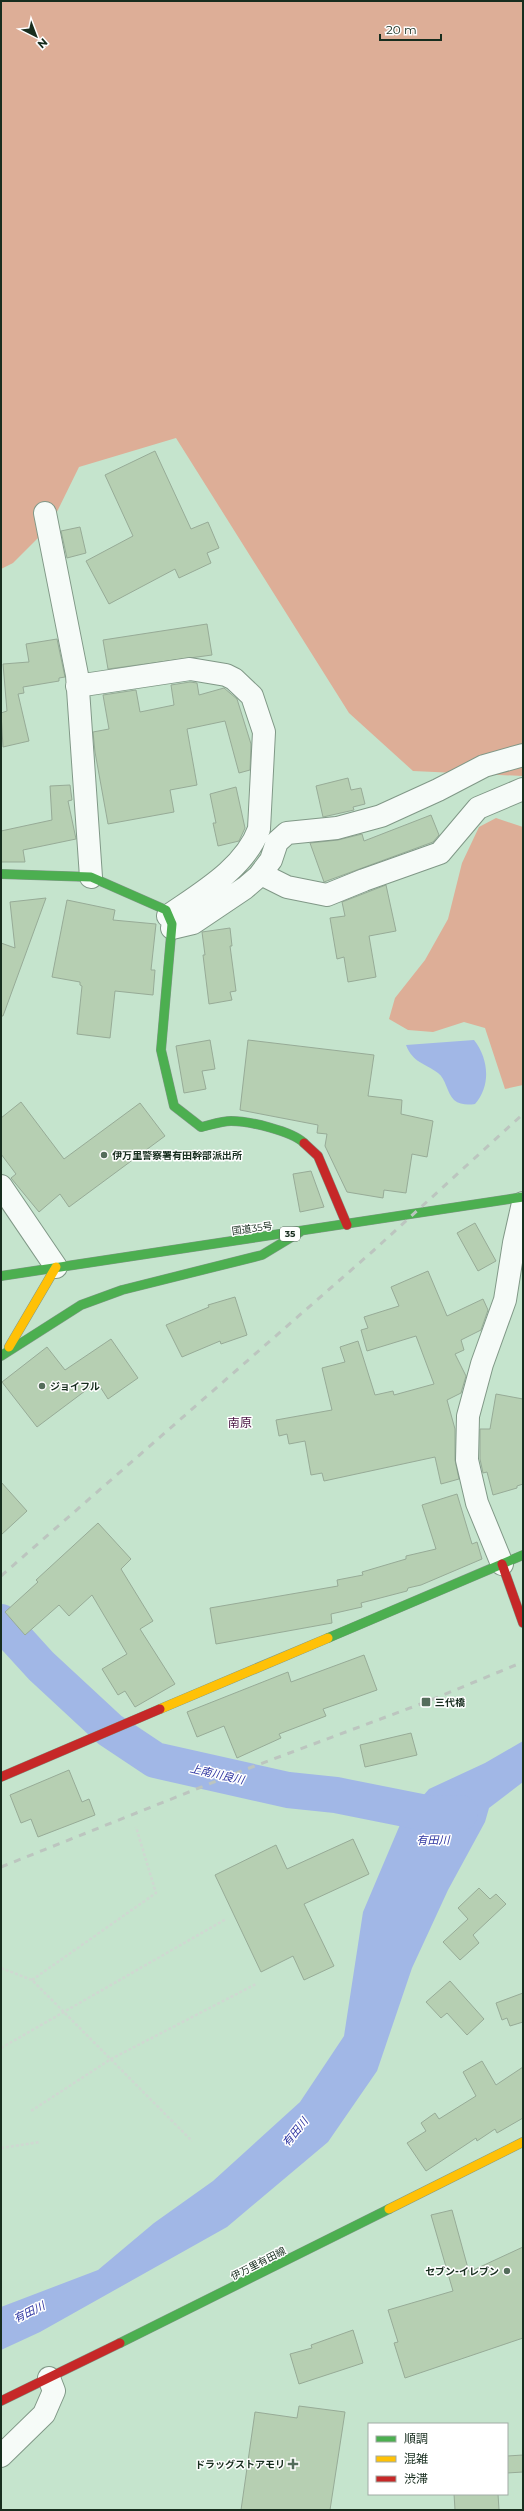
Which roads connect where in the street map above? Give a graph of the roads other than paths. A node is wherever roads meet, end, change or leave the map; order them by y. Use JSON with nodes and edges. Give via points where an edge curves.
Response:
{"nodes":[{"id":1,"x":45,"y":513,"type":"dead end"},
{"id":2,"x":77,"y":686,"type":"junction"},
{"id":3,"x":523,"y":756,"type":"edge"},
{"id":4,"x":523,"y":789,"type":"edge"},
{"id":5,"x":1,"y":874,"type":"edge"},
{"id":6,"x":261,"y":874,"type":"junction"},
{"id":7,"x":90,"y":877,"type":"junction"},
{"id":8,"x":170,"y":922,"type":"junction"},
{"id":9,"x":1,"y":1186,"type":"edge"},
{"id":10,"x":523,"y":1197,"type":"edge"},
{"id":11,"x":523,"y":1203,"type":"edge"},
{"id":12,"x":347,"y":1225,"type":"junction"},
{"id":13,"x":300,"y":1232,"type":"junction"},
{"id":14,"x":56,"y":1267,"type":"junction"},
{"id":15,"x":1,"y":1276,"type":"edge"},
{"id":16,"x":3,"y":1354,"type":"edge"},
{"id":17,"x":523,"y":1555,"type":"edge"},
{"id":18,"x":502,"y":1564,"type":"junction"},
{"id":19,"x":523,"y":1623,"type":"edge"},
{"id":20,"x":1,"y":1776,"type":"edge"},
{"id":21,"x":523,"y":2142,"type":"edge"},
{"id":22,"x":49,"y":2378,"type":"junction"},
{"id":23,"x":1,"y":2401,"type":"edge"},
{"id":24,"x":1,"y":2456,"type":"edge"}],
"edges":[{"from":1,"to":2,"type":"street"},
{"from":2,"to":7,"type":"street"},
{"from":2,"to":8,"type":"street","via":[[190,669],[226,675],[234,679],[252,696],[258,711],[264,732],[259,829],[256,840],[251,848]]},
{"from":3,"to":6,"type":"street","via":[[484,766],[381,816],[337,828],[287,833],[277,842],[271,860]]},
{"from":4,"to":6,"type":"street","via":[[478,808],[440,853],[327,896],[287,887]]},
{"from":5,"to":7,"type":"main road"},
{"from":6,"to":8,"type":"street","via":[[245,888],[193,923]]},
{"from":7,"to":8,"type":"main road","via":[[166,910]]},
{"from":8,"to":12,"type":"main road","via":[[162,1050],[174,1106],[201,1127],[231,1121],[298,1137],[318,1156]]},
{"from":9,"to":14,"type":"street"},
{"from":10,"to":12,"type":"main road","name":"国道35号","number":"35"},
{"from":11,"to":18,"type":"street","via":[[505,1300],[482,1364],[468,1416],[468,1468],[477,1503]]},
{"from":12,"to":13,"type":"main road","name":"国道35号","number":"35"},
{"from":13,"to":14,"type":"main road","name":"国道35号","number":"35"},
{"from":13,"to":16,"type":"main road","via":[[262,1255],[122,1290],[81,1305]]},
{"from":14,"to":15,"type":"main road","number":"35"},
{"from":14,"to":16,"type":"main road"},
{"from":17,"to":18,"type":"main road"},
{"from":18,"to":19,"type":"main road"},
{"from":18,"to":20,"type":"main road"},
{"from":21,"to":22,"type":"main road","name":"伊万里有田線","via":[[183,2314]]},
{"from":22,"to":23,"type":"main road","name":"伊万里有田線"},
{"from":22,"to":24,"type":"street","via":[[54,2391],[44,2414]]}]}
